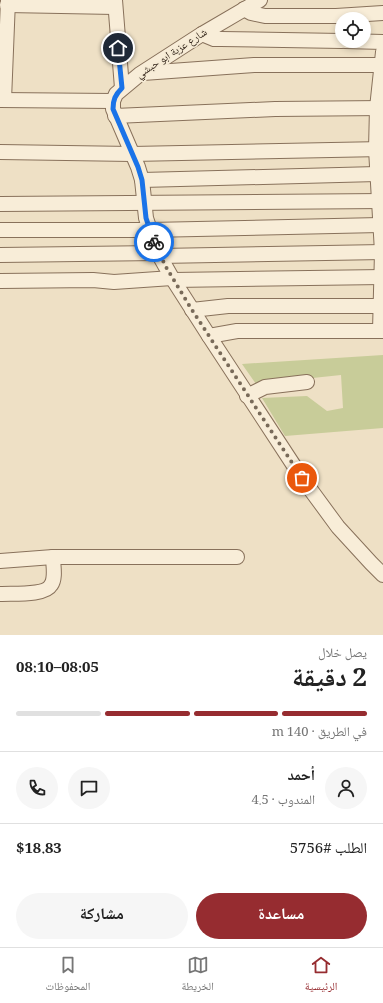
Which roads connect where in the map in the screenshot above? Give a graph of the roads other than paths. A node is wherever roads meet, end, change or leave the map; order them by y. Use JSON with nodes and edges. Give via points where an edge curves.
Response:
{"nodes":[{"id":1,"x":260,"y":0,"type":"edge"},
{"id":2,"x":115,"y":4,"type":"edge"},
{"id":3,"x":244,"y":9,"type":"junction"},
{"id":4,"x":6,"y":10,"type":"edge"},
{"id":5,"x":383,"y":13,"type":"edge"},
{"id":6,"x":202,"y":34,"type":"junction"},
{"id":7,"x":335,"y":41,"type":"edge"},
{"id":8,"x":371,"y":42,"type":"edge"},
{"id":9,"x":383,"y":42,"type":"edge"},
{"id":10,"x":3,"y":46,"type":"edge"},
{"id":11,"x":383,"y":61,"type":"edge"},
{"id":12,"x":140,"y":74,"type":"junction"},
{"id":13,"x":122,"y":88,"type":"junction"},
{"id":14,"x":2,"y":100,"type":"edge"},
{"id":15,"x":113,"y":102,"type":"junction"},
{"id":16,"x":380,"y":108,"type":"edge"},
{"id":17,"x":115,"y":116,"type":"junction"},
{"id":18,"x":379,"y":149,"type":"edge"},
{"id":19,"x":0,"y":152,"type":"edge"},
{"id":20,"x":132,"y":154,"type":"junction"},
{"id":21,"x":379,"y":174,"type":"edge"},
{"id":22,"x":142,"y":180,"type":"junction"},
{"id":23,"x":381,"y":201,"type":"edge"},
{"id":24,"x":144,"y":203,"type":"junction"},
{"id":25,"x":0,"y":204,"type":"edge"},
{"id":26,"x":381,"y":228,"type":"edge"},
{"id":27,"x":0,"y":230,"type":"edge"},
{"id":28,"x":150,"y":230,"type":"junction"},
{"id":29,"x":382,"y":252,"type":"edge"},
{"id":30,"x":159,"y":254,"type":"junction"},
{"id":31,"x":0,"y":255,"type":"edge"},
{"id":32,"x":382,"y":277,"type":"edge"},
{"id":33,"x":173,"y":279,"type":"junction"},
{"id":34,"x":0,"y":281,"type":"edge"},
{"id":35,"x":382,"y":304,"type":"edge"},
{"id":36,"x":192,"y":310,"type":"junction"},
{"id":37,"x":382,"y":331,"type":"edge"},
{"id":38,"x":209,"y":336,"type":"junction"},
{"id":39,"x":307,"y":382,"type":"dead end"},
{"id":40,"x":247,"y":396,"type":"junction"},
{"id":41,"x":53,"y":557,"type":"junction"},
{"id":42,"x":237,"y":557,"type":"dead end"},
{"id":43,"x":0,"y":561,"type":"edge"},
{"id":44,"x":383,"y":575,"type":"edge"},
{"id":45,"x":0,"y":594,"type":"edge"}],
"edges":[{"from":1,"to":3,"type":"street","name":"شارع عزبة ابو حبشي"},
{"from":2,"to":4,"type":"street"},
{"from":2,"to":13,"type":"street"},
{"from":3,"to":5,"type":"street","via":[[265,16]]},
{"from":3,"to":6,"type":"street","name":"شارع عزبة ابو حبشي"},
{"from":4,"to":10,"type":"street"},
{"from":6,"to":7,"type":"street","via":[[214,39]]},
{"from":6,"to":12,"type":"street","name":"شارع عزبة ابو حبشي"},
{"from":8,"to":9,"type":"street"},
{"from":10,"to":14,"type":"street"},
{"from":11,"to":12,"type":"street","via":[[254,65]]},
{"from":11,"to":16,"type":"street"},
{"from":12,"to":13,"type":"street","name":"شارع عزبة ابو حبشي"},
{"from":13,"to":15,"type":"street","name":"شارع عزبة ابو حبشي"},
{"from":14,"to":15,"type":"street"},
{"from":15,"to":17,"type":"street"},
{"from":16,"to":17,"type":"street","via":[[275,109]]},
{"from":16,"to":18,"type":"street"},
{"from":17,"to":20,"type":"street"},
{"from":18,"to":20,"type":"street"},
{"from":18,"to":21,"type":"street"},
{"from":19,"to":20,"type":"street"},
{"from":20,"to":22,"type":"street"},
{"from":21,"to":22,"type":"street"},
{"from":21,"to":23,"type":"street"},
{"from":22,"to":24,"type":"street"},
{"from":23,"to":24,"type":"street"},
{"from":23,"to":26,"type":"street"},
{"from":24,"to":25,"type":"street"},
{"from":24,"to":28,"type":"street"},
{"from":26,"to":28,"type":"street"},
{"from":26,"to":29,"type":"street"},
{"from":27,"to":28,"type":"street"},
{"from":28,"to":30,"type":"street"},
{"from":29,"to":30,"type":"street"},
{"from":29,"to":32,"type":"street"},
{"from":30,"to":31,"type":"street"},
{"from":30,"to":33,"type":"street"},
{"from":32,"to":33,"type":"street"},
{"from":32,"to":35,"type":"street"},
{"from":33,"to":34,"type":"street","via":[[114,282]]},
{"from":33,"to":36,"type":"street"},
{"from":35,"to":36,"type":"street","via":[[228,306]]},
{"from":35,"to":37,"type":"street"},
{"from":36,"to":38,"type":"street"},
{"from":37,"to":38,"type":"street","via":[[252,331]]},
{"from":38,"to":40,"type":"street"},
{"from":39,"to":40,"type":"street","via":[[270,386]]},
{"from":40,"to":44,"type":"street","via":[[334,521]]},
{"from":41,"to":42,"type":"street"},
{"from":41,"to":43,"type":"street"},
{"from":41,"to":45,"type":"street","via":[[53,577],[51,585],[45,590]]}]}
